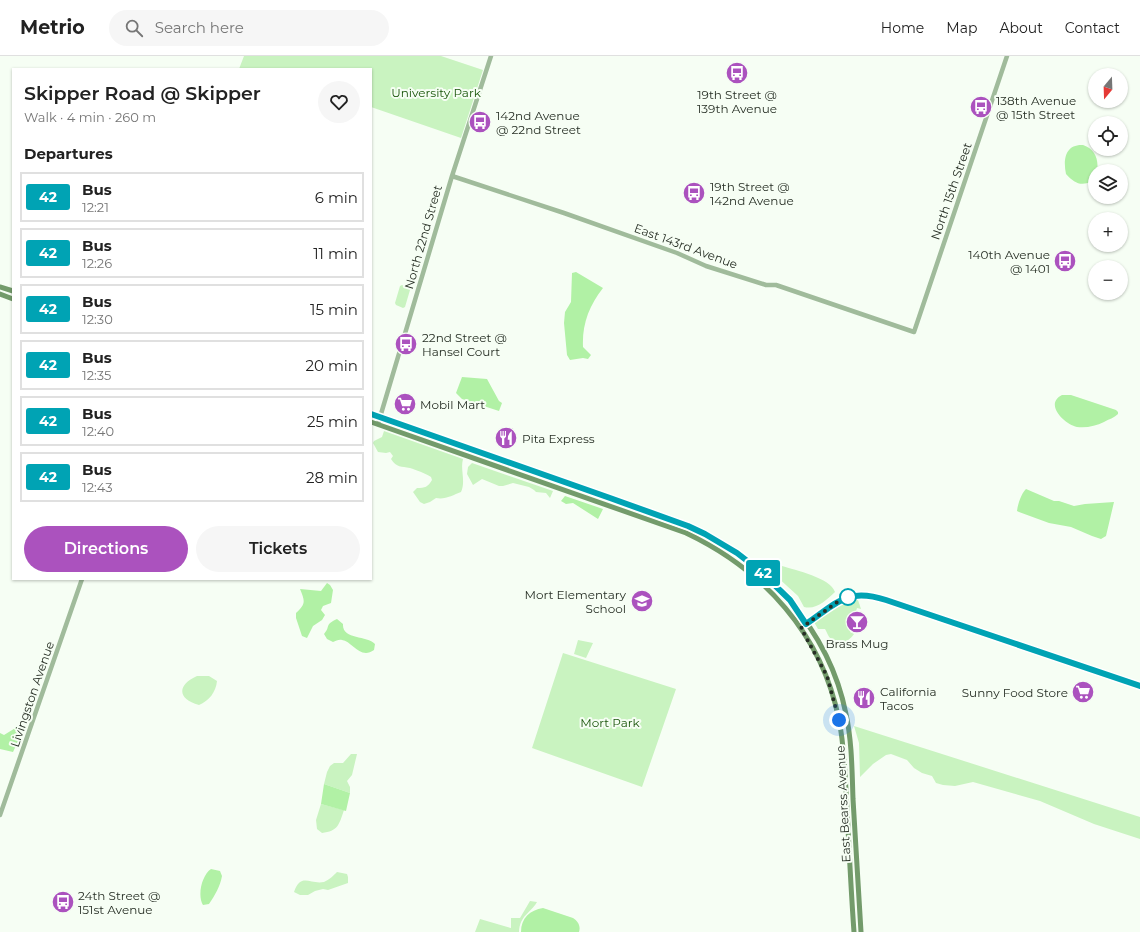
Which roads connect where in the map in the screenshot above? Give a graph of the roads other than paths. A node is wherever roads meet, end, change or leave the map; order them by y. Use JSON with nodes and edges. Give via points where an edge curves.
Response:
{"nodes":[{"id":1,"x":491,"y":56,"type":"edge"},
{"id":2,"x":1007,"y":56,"type":"edge"},
{"id":3,"x":452,"y":176,"type":"junction"},
{"id":4,"x":0,"y":287,"type":"edge"},
{"id":5,"x":12,"y":291,"type":"edge"},
{"id":6,"x":0,"y":294,"type":"edge"},
{"id":7,"x":12,"y":299,"type":"edge"},
{"id":8,"x":914,"y":332,"type":"joint"},
{"id":9,"x":372,"y":414,"type":"edge"},
{"id":10,"x":380,"y":417,"type":"junction"},
{"id":11,"x":372,"y":422,"type":"edge"},
{"id":12,"x":378,"y":424,"type":"junction"},
{"id":13,"x":490,"y":456,"type":"junction"},
{"id":14,"x":487,"y":462,"type":"junction"},
{"id":15,"x":631,"y":506,"type":"junction"},
{"id":16,"x":629,"y":512,"type":"junction"},
{"id":17,"x":719,"y":542,"type":"junction"},
{"id":18,"x":715,"y":548,"type":"junction"},
{"id":19,"x":82,"y":580,"type":"edge"},
{"id":20,"x":806,"y":624,"type":"junction"},
{"id":21,"x":801,"y":628,"type":"junction"},
{"id":22,"x":1140,"y":686,"type":"edge"},
{"id":23,"x":0,"y":815,"type":"edge"},
{"id":24,"x":854,"y":932,"type":"edge"},
{"id":25,"x":861,"y":932,"type":"edge"}],
"edges":[{"from":1,"to":3,"type":"street","name":"North 22nd Street"},
{"from":2,"to":8,"type":"street","name":"North 15th Street"},
{"from":3,"to":8,"type":"street","name":"East 143rd Avenue","via":[[677,253],[706,266],[776,286]]},
{"from":3,"to":10,"type":"street","name":"North 22nd Street"},
{"from":4,"to":5,"type":"main road"},
{"from":6,"to":7,"type":"main road"},
{"from":9,"to":10,"type":"main road","name":"East Bearss Avenue"},
{"from":10,"to":12,"type":"street","name":"North 22nd Street"},
{"from":10,"to":13,"type":"main road","name":"East Bearss Avenue"},
{"from":11,"to":12,"type":"main road","name":"East Bearss Avenue"},
{"from":12,"to":14,"type":"main road","name":"East Bearss Avenue"},
{"from":13,"to":14,"type":"main road"},
{"from":13,"to":15,"type":"main road","name":"East Bearss Avenue"},
{"from":14,"to":16,"type":"main road","name":"East Bearss Avenue"},
{"from":15,"to":16,"type":"main road"},
{"from":15,"to":17,"type":"main road","name":"East Bearss Avenue","via":[[688,526]]},
{"from":16,"to":18,"type":"main road","name":"East Bearss Avenue","via":[[686,533]]},
{"from":17,"to":18,"type":"main road"},
{"from":17,"to":20,"type":"main road","name":"East Bearss Avenue","via":[[746,559],[768,578],[790,600]]},
{"from":18,"to":21,"type":"main road","name":"East Bearss Avenue","via":[[754,575],[778,598]]},
{"from":19,"to":23,"type":"street","name":"Livingston Avenue"},
{"from":20,"to":21,"type":"street"},
{"from":20,"to":22,"type":"street","via":[[843,598],[857,594],[871,595]]},
{"from":20,"to":25,"type":"main road","name":"East Bearss Avenue","via":[[829,663],[846,713],[851,755]]},
{"from":21,"to":24,"type":"main road","name":"East Bearss Avenue","via":[[827,676],[839,720],[844,750]]}]}
